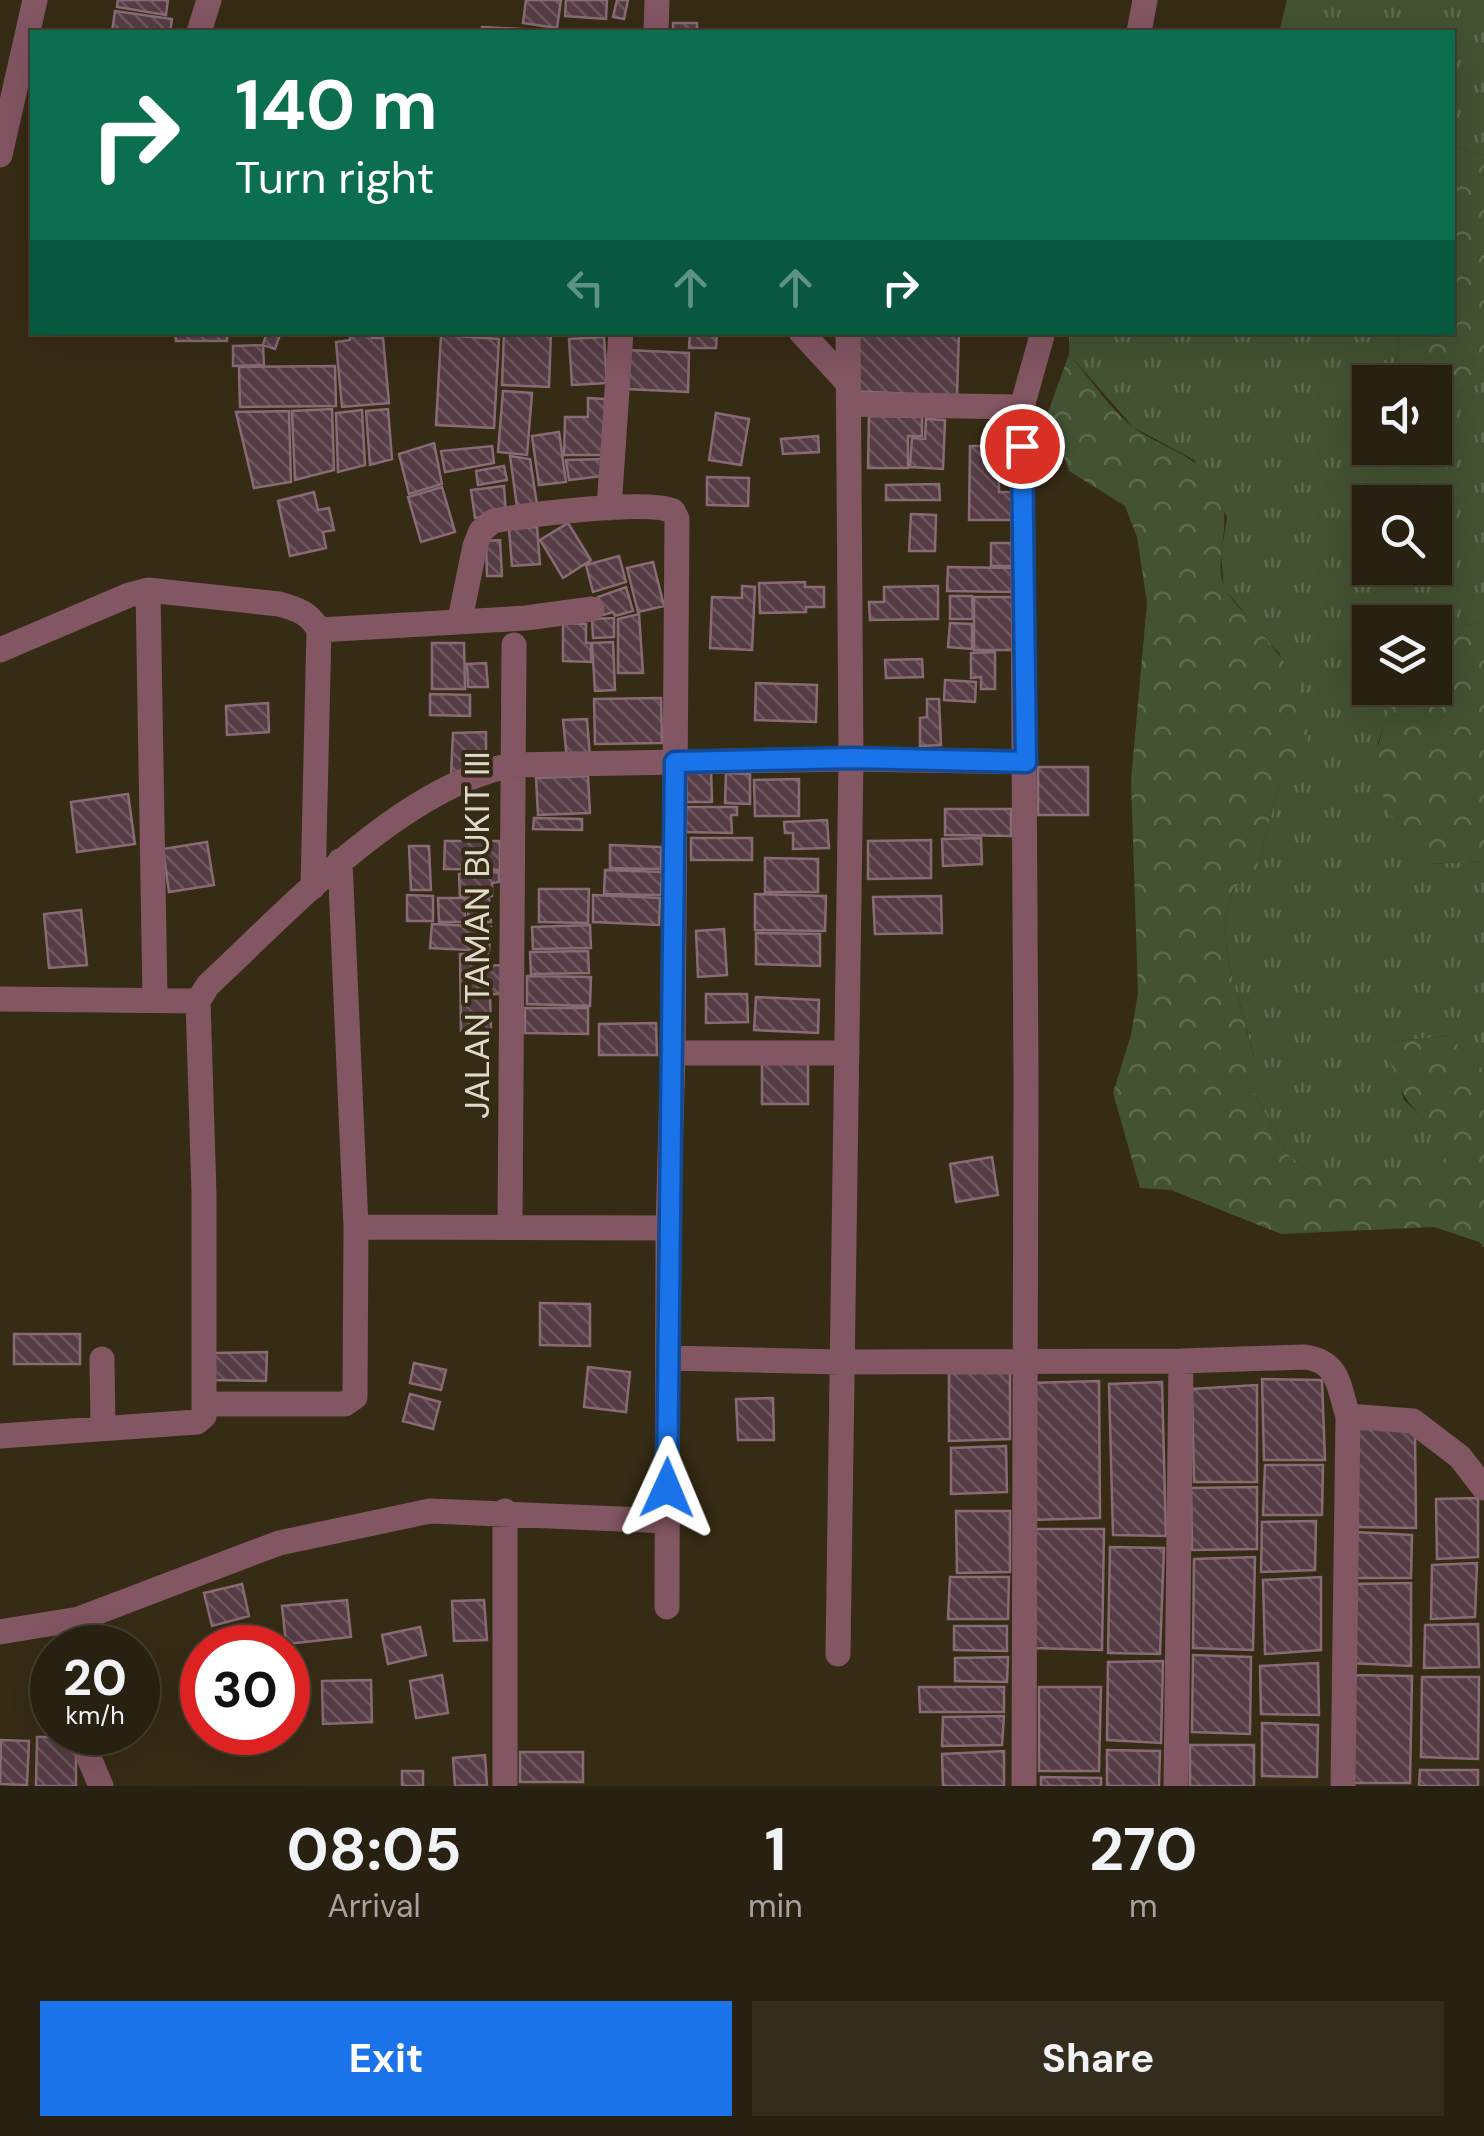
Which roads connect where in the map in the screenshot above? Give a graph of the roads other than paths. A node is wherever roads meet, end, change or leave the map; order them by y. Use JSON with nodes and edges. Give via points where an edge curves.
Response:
{"nodes":[{"id":1,"x":35,"y":0,"type":"edge"},
{"id":2,"x":209,"y":0,"type":"edge"},
{"id":3,"x":657,"y":0,"type":"edge"},
{"id":4,"x":1145,"y":0,"type":"edge"},
{"id":5,"x":200,"y":30,"type":"edge"},
{"id":6,"x":656,"y":30,"type":"edge"},
{"id":7,"x":1139,"y":30,"type":"edge"},
{"id":8,"x":17,"y":81,"type":"edge"},
{"id":9,"x":0,"y":155,"type":"edge"},
{"id":10,"x":621,"y":335,"type":"edge"},
{"id":11,"x":803,"y":335,"type":"edge"},
{"id":12,"x":848,"y":335,"type":"edge"},
{"id":13,"x":1041,"y":335,"type":"edge"},
{"id":14,"x":848,"y":393,"type":"junction"},
{"id":15,"x":1022,"y":407,"type":"junction"},
{"id":16,"x":608,"y":508,"type":"junction"},
{"id":17,"x":148,"y":590,"type":"junction"},
{"id":18,"x":592,"y":609,"type":"dead end"},
{"id":19,"x":460,"y":619,"type":"junction"},
{"id":20,"x":319,"y":630,"type":"junction"},
{"id":21,"x":514,"y":645,"type":"dead end"},
{"id":22,"x":0,"y":650,"type":"edge"},
{"id":23,"x":852,"y":758,"type":"junction"},
{"id":24,"x":675,"y":762,"type":"junction"},
{"id":25,"x":1026,"y":762,"type":"junction"},
{"id":26,"x":512,"y":766,"type":"junction"},
{"id":27,"x":340,"y":861,"type":"junction"},
{"id":28,"x":313,"y":887,"type":"junction"},
{"id":29,"x":155,"y":998,"type":"junction"},
{"id":30,"x":0,"y":999,"type":"edge"},
{"id":31,"x":198,"y":1001,"type":"junction"},
{"id":32,"x":673,"y":1053,"type":"junction"},
{"id":33,"x":847,"y":1053,"type":"junction"},
{"id":34,"x":510,"y":1226,"type":"junction"},
{"id":35,"x":356,"y":1227,"type":"junction"},
{"id":36,"x":668,"y":1228,"type":"junction"},
{"id":37,"x":669,"y":1358,"type":"junction"},
{"id":38,"x":102,"y":1359,"type":"dead end"},
{"id":39,"x":1023,"y":1360,"type":"junction"},
{"id":40,"x":1181,"y":1361,"type":"junction"},
{"id":41,"x":841,"y":1362,"type":"junction"},
{"id":42,"x":204,"y":1404,"type":"junction"},
{"id":43,"x":1348,"y":1416,"type":"junction"},
{"id":44,"x":103,"y":1428,"type":"junction"},
{"id":45,"x":0,"y":1436,"type":"edge"},
{"id":46,"x":1484,"y":1488,"type":"edge"},
{"id":47,"x":505,"y":1512,"type":"junction"},
{"id":48,"x":667,"y":1520,"type":"junction"},
{"id":49,"x":668,"y":1607,"type":"dead end"},
{"id":50,"x":69,"y":1625,"type":"edge"},
{"id":51,"x":0,"y":1632,"type":"edge"},
{"id":52,"x":30,"y":1634,"type":"edge"},
{"id":53,"x":838,"y":1654,"type":"dead end"},
{"id":54,"x":88,"y":1755,"type":"edge"},
{"id":55,"x":101,"y":1786,"type":"edge"},
{"id":56,"x":505,"y":1786,"type":"edge"},
{"id":57,"x":1024,"y":1786,"type":"edge"},
{"id":58,"x":1176,"y":1786,"type":"edge"},
{"id":59,"x":1343,"y":1786,"type":"edge"}],
"edges":[{"from":1,"to":8,"type":"street"},
{"from":2,"to":5,"type":"street"},
{"from":3,"to":6,"type":"street"},
{"from":4,"to":7,"type":"street"},
{"from":8,"to":9,"type":"street"},
{"from":10,"to":16,"type":"street"},
{"from":11,"to":14,"type":"street"},
{"from":12,"to":14,"type":"street"},
{"from":13,"to":15,"type":"street"},
{"from":14,"to":15,"type":"street"},
{"from":14,"to":23,"type":"street"},
{"from":15,"to":25,"type":"street"},
{"from":16,"to":19,"type":"street","via":[[504,519],[480,530]]},
{"from":16,"to":24,"type":"street","via":[[661,506],[677,519]]},
{"from":17,"to":20,"type":"street","via":[[279,604],[312,618]]},
{"from":17,"to":22,"type":"street"},
{"from":17,"to":29,"type":"street"},
{"from":18,"to":19,"type":"street"},
{"from":19,"to":20,"type":"street"},
{"from":20,"to":28,"type":"street"},
{"from":21,"to":26,"type":"street","name":"JALAN TAMAN BUKIT III"},
{"from":23,"to":24,"type":"street"},
{"from":23,"to":25,"type":"street"},
{"from":23,"to":33,"type":"street"},
{"from":24,"to":26,"type":"street"},
{"from":24,"to":32,"type":"street"},
{"from":25,"to":39,"type":"street"},
{"from":26,"to":27,"type":"street","via":[[487,770],[439,794]]},
{"from":26,"to":34,"type":"street","name":"JALAN TAMAN BUKIT III"},
{"from":27,"to":28,"type":"street"},
{"from":27,"to":35,"type":"street"},
{"from":28,"to":31,"type":"street"},
{"from":29,"to":30,"type":"street"},
{"from":29,"to":31,"type":"street"},
{"from":31,"to":42,"type":"street"},
{"from":32,"to":33,"type":"street"},
{"from":32,"to":36,"type":"street"},
{"from":33,"to":41,"type":"street"},
{"from":34,"to":35,"type":"street"},
{"from":34,"to":36,"type":"street"},
{"from":35,"to":42,"type":"street","via":[[355,1396],[346,1404]]},
{"from":36,"to":37,"type":"street"},
{"from":37,"to":41,"type":"street"},
{"from":37,"to":48,"type":"street"},
{"from":38,"to":44,"type":"street"},
{"from":39,"to":40,"type":"street"},
{"from":39,"to":41,"type":"street"},
{"from":39,"to":57,"type":"street"},
{"from":40,"to":43,"type":"street","via":[[1322,1360],[1331,1366]]},
{"from":40,"to":58,"type":"street"},
{"from":41,"to":53,"type":"street"},
{"from":42,"to":44,"type":"street","via":[[198,1422]]},
{"from":43,"to":46,"type":"street","via":[[1413,1421],[1460,1457]]},
{"from":43,"to":59,"type":"street"},
{"from":44,"to":45,"type":"street"},
{"from":47,"to":48,"type":"street"},
{"from":47,"to":50,"type":"street","via":[[430,1511],[279,1543]]},
{"from":47,"to":56,"type":"street"},
{"from":48,"to":49,"type":"street"},
{"from":51,"to":52,"type":"street"},
{"from":54,"to":55,"type":"street"}]}
